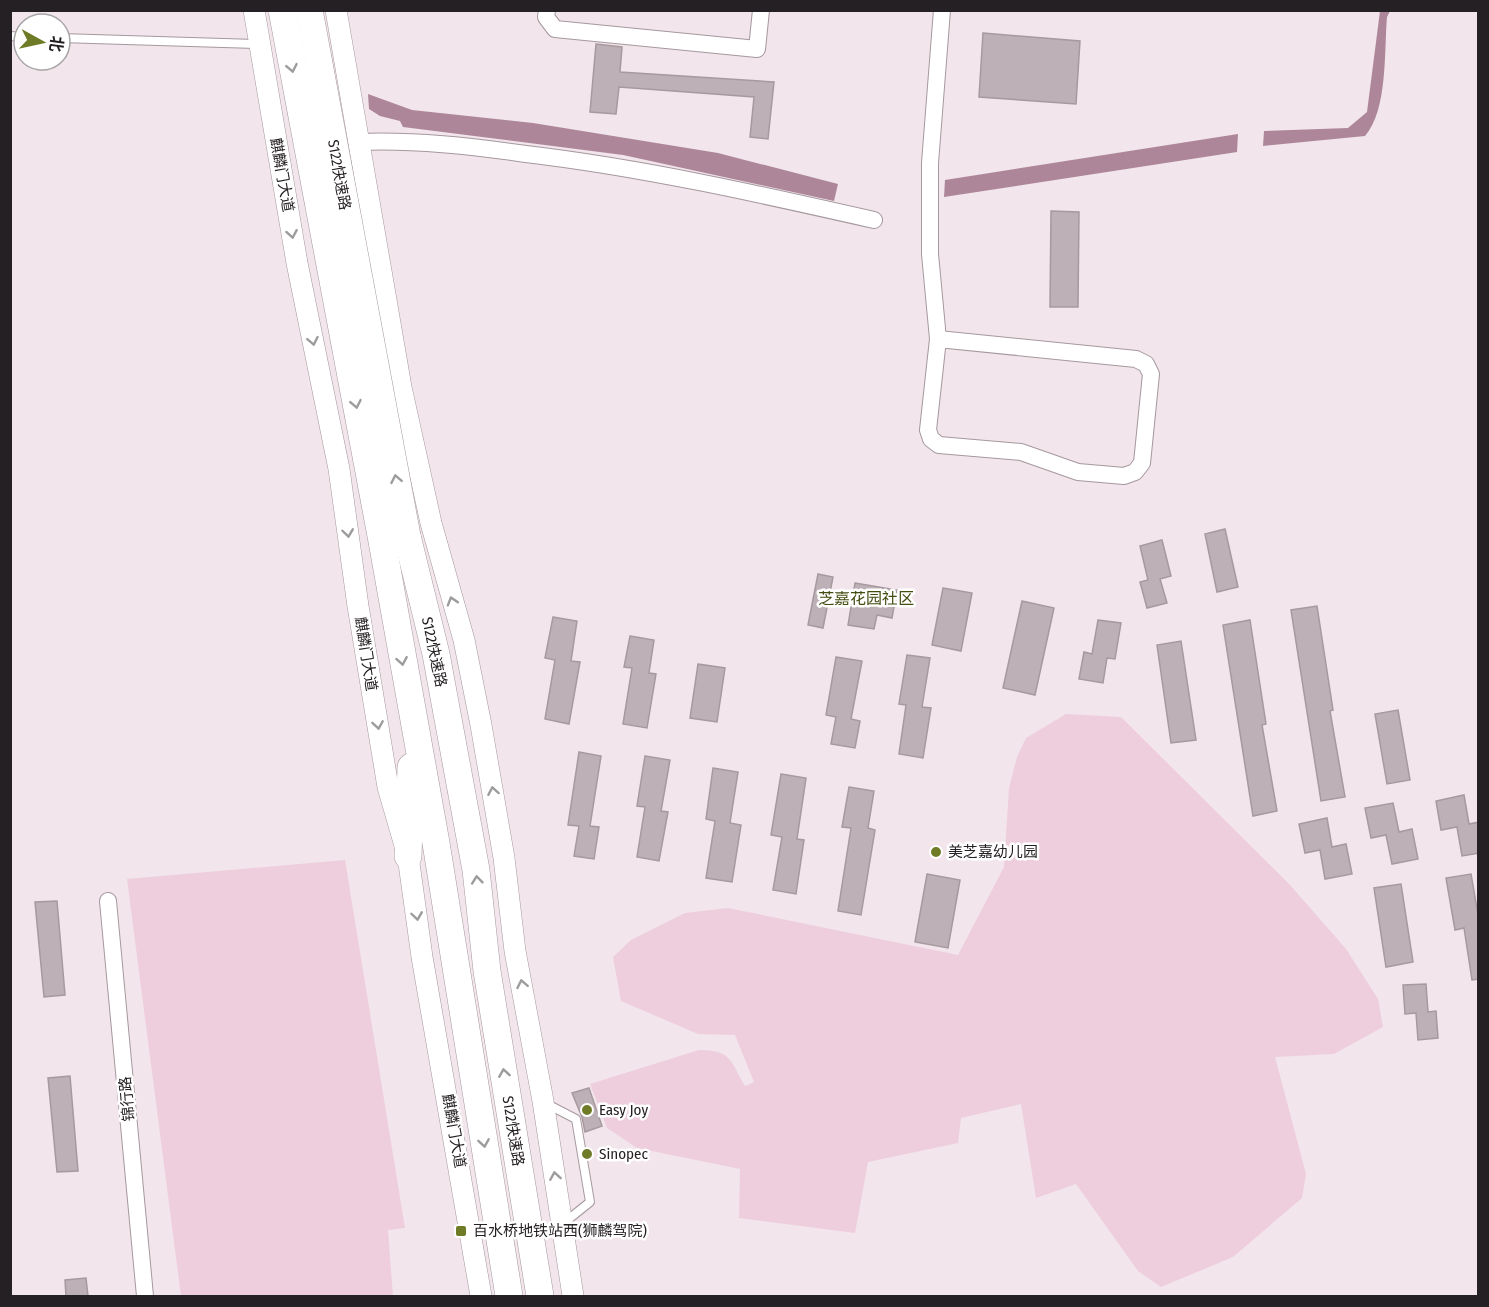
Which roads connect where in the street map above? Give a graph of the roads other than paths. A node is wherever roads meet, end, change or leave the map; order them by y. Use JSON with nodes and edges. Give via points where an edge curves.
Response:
{"nodes":[{"id":1,"x":254,"y":10,"type":"edge"},
{"id":2,"x":282,"y":10,"type":"edge"},
{"id":3,"x":309,"y":10,"type":"edge"},
{"id":4,"x":336,"y":10,"type":"edge"},
{"id":5,"x":547,"y":10,"type":"edge"},
{"id":6,"x":761,"y":10,"type":"edge"},
{"id":7,"x":942,"y":10,"type":"edge"},
{"id":8,"x":72,"y":38,"type":"edge"},
{"id":9,"x":260,"y":44,"type":"junction"},
{"id":10,"x":358,"y":134,"type":"junction"},
{"id":11,"x":365,"y":179,"type":"junction"},
{"id":12,"x":285,"y":194,"type":"junction"},
{"id":13,"x":874,"y":220,"type":"dead end"},
{"id":14,"x":385,"y":292,"type":"junction"},
{"id":15,"x":306,"y":308,"type":"junction"},
{"id":16,"x":938,"y":339,"type":"junction"},
{"id":17,"x":394,"y":538,"type":"junction"},
{"id":18,"x":412,"y":715,"type":"junction"},
{"id":19,"x":408,"y":856,"type":"junction"},
{"id":20,"x":108,"y":901,"type":"dead end"},
{"id":21,"x":543,"y":1101,"type":"junction"},
{"id":22,"x":562,"y":1224,"type":"junction"},
{"id":23,"x":145,"y":1296,"type":"edge"},
{"id":24,"x":481,"y":1296,"type":"edge"},
{"id":25,"x":509,"y":1296,"type":"edge"},
{"id":26,"x":540,"y":1296,"type":"edge"},
{"id":27,"x":573,"y":1296,"type":"edge"}],
"edges":[{"from":1,"to":9,"type":"street","name":"麒麟门大道"},
{"from":2,"to":17,"type":"highway","name":"S122快速路","one_way":true,"bridge":true},
{"from":17,"to":3,"type":"highway","name":"S122快速路","one_way":true,"bridge":true},
{"from":4,"to":10,"type":"street"},
{"from":5,"to":6,"type":"street","via":[[546,17],[555,29],[757,49]]},
{"from":7,"to":16,"type":"street","via":[[929,215]]},
{"from":8,"to":9,"type":"lane"},
{"from":9,"to":12,"type":"street","name":"麒麟门大道"},
{"from":10,"to":11,"type":"street"},
{"from":10,"to":13,"type":"street","via":[[588,161]]},
{"from":11,"to":12,"type":"street","via":[[353,198],[333,212],[309,214]]},
{"from":11,"to":14,"type":"street"},
{"from":12,"to":15,"type":"street","name":"麒麟门大道","one_way":true},
{"from":14,"to":15,"type":"street","via":[[370,266],[341,252],[315,278]]},
{"from":21,"to":14,"type":"street","one_way":true,"via":[[515,951],[481,725],[464,640],[430,523]]},
{"from":15,"to":19,"type":"street","name":"麒麟门大道","one_way":true,"via":[[339,469],[388,787]]},
{"from":16,"to":16,"type":"street","via":[[928,430],[939,445],[1021,453],[1078,472],[1124,476],[1135,472],[1142,463],[1151,374],[1146,364],[1136,359]]},
{"from":17,"to":18,"type":"highway","name":"S122快速路","one_way":true},
{"from":26,"to":17,"type":"highway","name":"S122快速路","one_way":true,"via":[[487,971],[476,870],[436,654]]},
{"from":18,"to":19,"type":"highway"},
{"from":18,"to":25,"type":"highway","name":"S122快速路","one_way":true},
{"from":19,"to":24,"type":"street","name":"麒麟门大道","one_way":true},
{"from":20,"to":23,"type":"street","name":"锦行路"},
{"from":22,"to":21,"type":"street","one_way":true},
{"from":21,"to":22,"type":"lane","via":[[576,1119],[590,1203]]},
{"from":22,"to":27,"type":"street"}]}
